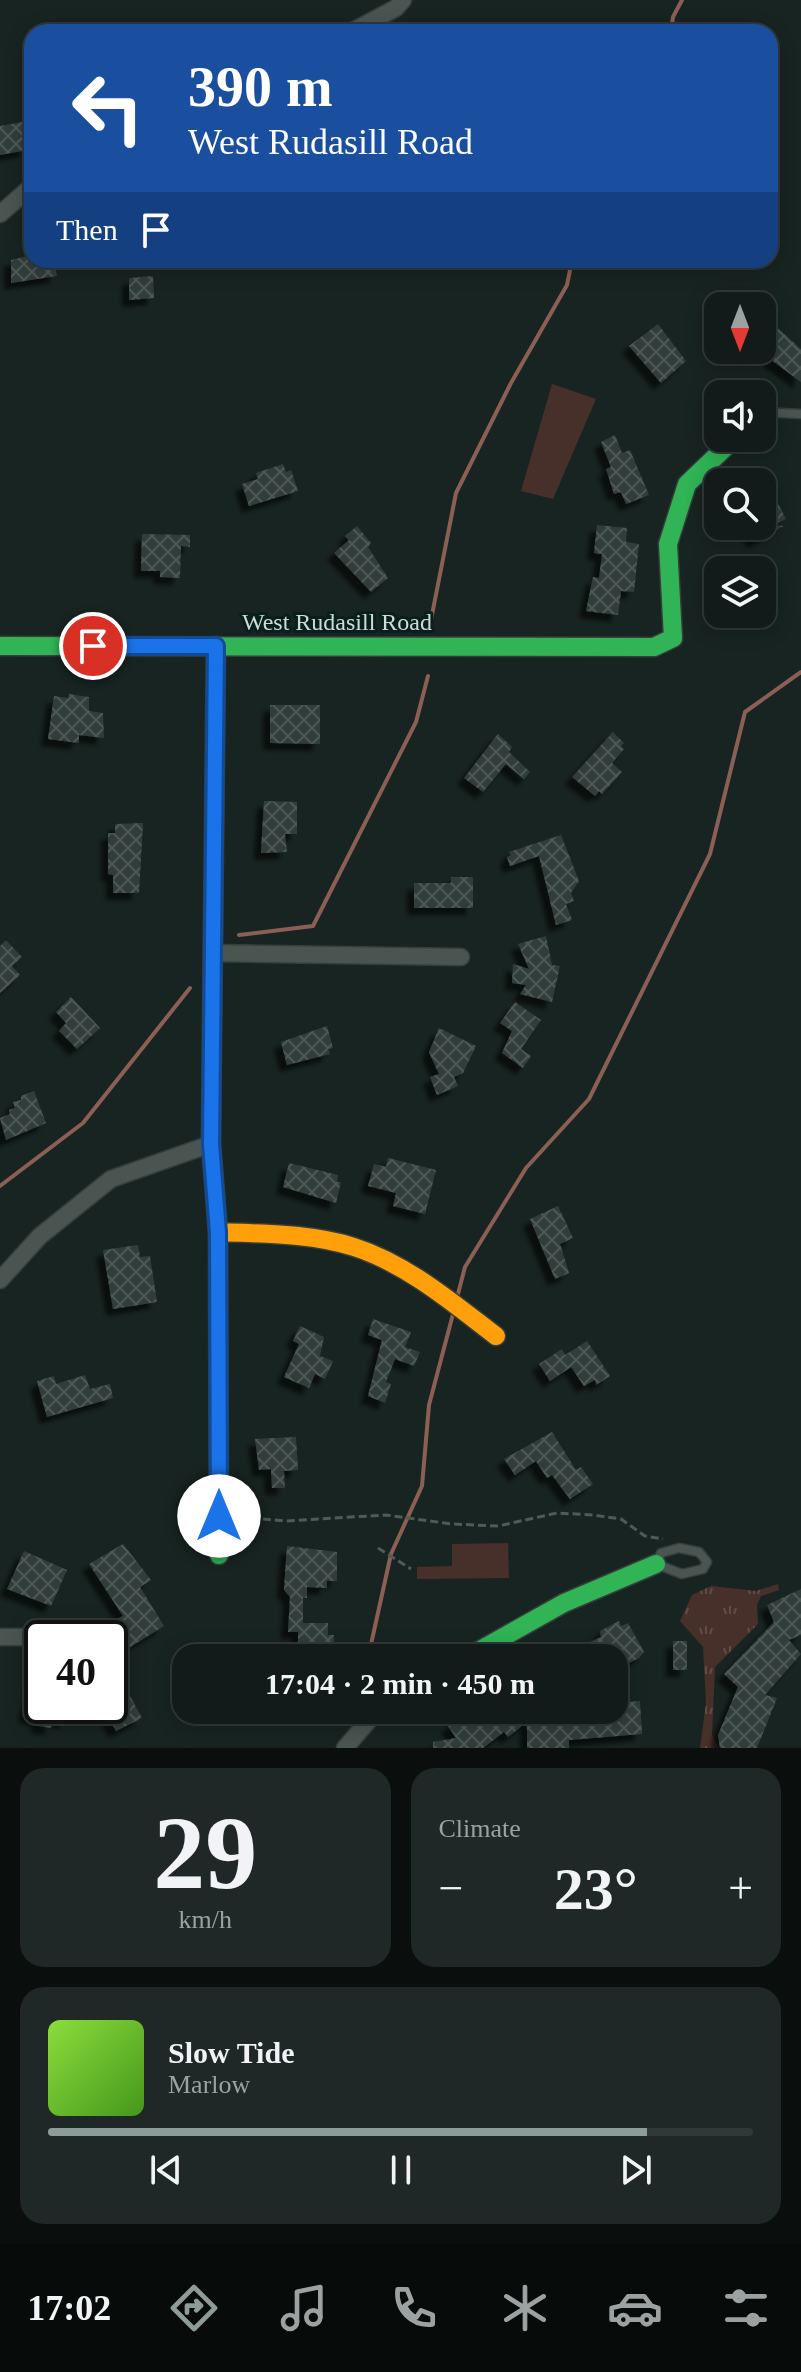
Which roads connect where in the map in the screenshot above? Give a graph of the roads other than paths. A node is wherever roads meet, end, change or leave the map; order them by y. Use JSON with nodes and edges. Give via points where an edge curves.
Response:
{"nodes":[{"id":1,"x":403,"y":0,"type":"edge"},
{"id":2,"x":366,"y":24,"type":"edge"},
{"id":3,"x":24,"y":193,"type":"edge"},
{"id":4,"x":0,"y":214,"type":"edge"},
{"id":5,"x":776,"y":413,"type":"edge"},
{"id":6,"x":801,"y":414,"type":"edge"},
{"id":7,"x":720,"y":452,"type":"edge"},
{"id":8,"x":0,"y":646,"type":"edge"},
{"id":9,"x":216,"y":646,"type":"junction"},
{"id":10,"x":213,"y":953,"type":"junction"},
{"id":11,"x":461,"y":957,"type":"dead end"},
{"id":12,"x":211,"y":1144,"type":"junction"},
{"id":13,"x":218,"y":1232,"type":"junction"},
{"id":14,"x":0,"y":1280,"type":"edge"},
{"id":15,"x":496,"y":1336,"type":"dead end"},
{"id":16,"x":219,"y":1555,"type":"dead end"},
{"id":17,"x":656,"y":1564,"type":"junction"},
{"id":18,"x":0,"y":1637,"type":"edge"},
{"id":19,"x":24,"y":1637,"type":"edge"},
{"id":20,"x":491,"y":1644,"type":"edge"},
{"id":21,"x":366,"y":1724,"type":"edge"},
{"id":22,"x":345,"y":1748,"type":"edge"}],
"edges":[{"from":1,"to":2,"type":"street"},
{"from":3,"to":4,"type":"street"},
{"from":5,"to":6,"type":"lane"},
{"from":7,"to":9,"type":"street","name":"West Rudasill Road","via":[[687,484],[668,544],[673,638],[654,647]]},
{"from":8,"to":9,"type":"street","name":"West Rudasill Road"},
{"from":9,"to":10,"type":"street"},
{"from":10,"to":11,"type":"street"},
{"from":10,"to":12,"type":"street"},
{"from":12,"to":13,"type":"street"},
{"from":12,"to":14,"type":"street","via":[[111,1179],[40,1236]]},
{"from":13,"to":15,"type":"street","via":[[300,1236],[369,1253],[434,1289]]},
{"from":13,"to":16,"type":"street"},
{"from":17,"to":17,"type":"lane","via":[[682,1574],[703,1569],[707,1562],[699,1552],[679,1548],[661,1553]]},
{"from":17,"to":20,"type":"street","via":[[564,1603]]},
{"from":18,"to":19,"type":"street"},
{"from":21,"to":22,"type":"street"}]}
